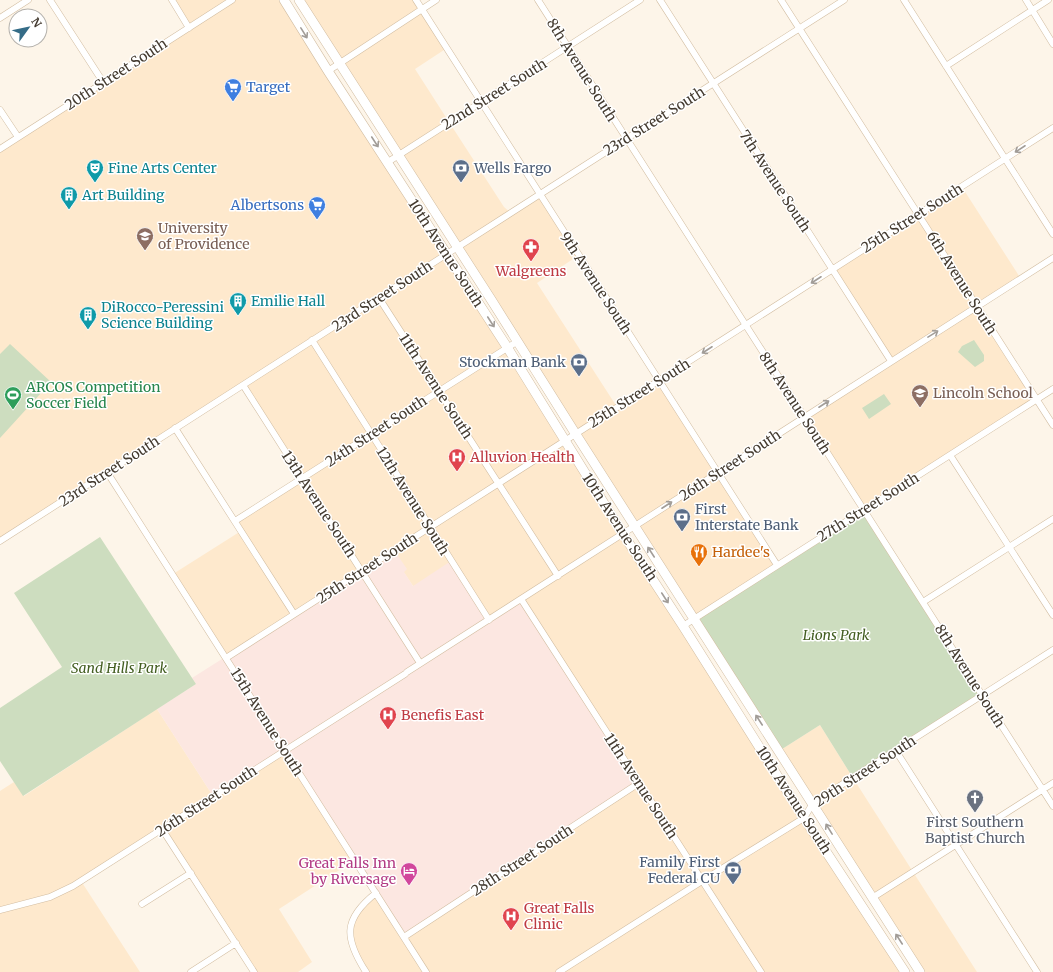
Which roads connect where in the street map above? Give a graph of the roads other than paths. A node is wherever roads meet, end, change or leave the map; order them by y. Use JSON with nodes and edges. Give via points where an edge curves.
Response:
{"nodes":[{"id":1,"x":28,"y":0,"type":"edge"},
{"id":2,"x":50,"y":0,"type":"edge"},
{"id":3,"x":172,"y":0,"type":"edge"},
{"id":4,"x":232,"y":0,"type":"edge"},
{"id":5,"x":284,"y":0,"type":"edge"},
{"id":6,"x":299,"y":0,"type":"edge"},
{"id":7,"x":416,"y":0,"type":"edge"},
{"id":8,"x":436,"y":0,"type":"edge"},
{"id":9,"x":538,"y":0,"type":"edge"},
{"id":10,"x":640,"y":0,"type":"edge"},
{"id":11,"x":660,"y":0,"type":"edge"},
{"id":12,"x":781,"y":0,"type":"edge"},
{"id":13,"x":844,"y":0,"type":"edge"},
{"id":14,"x":904,"y":0,"type":"edge"},
{"id":15,"x":1026,"y":0,"type":"edge"},
{"id":16,"x":1048,"y":0,"type":"edge"},
{"id":17,"x":422,"y":9,"type":"junction"},
{"id":18,"x":1032,"y":10,"type":"junction"},
{"id":19,"x":0,"y":18,"type":"edge"},
{"id":20,"x":189,"y":28,"type":"junction"},
{"id":21,"x":799,"y":29,"type":"junction"},
{"id":22,"x":1053,"y":44,"type":"edge"},
{"id":23,"x":568,"y":47,"type":"junction"},
{"id":24,"x":339,"y":64,"type":"junction"},
{"id":25,"x":946,"y":66,"type":"junction"},
{"id":26,"x":328,"y":71,"type":"junction"},
{"id":27,"x":103,"y":82,"type":"junction"},
{"id":28,"x":713,"y":84,"type":"junction"},
{"id":29,"x":481,"y":101,"type":"junction"},
{"id":30,"x":0,"y":110,"type":"edge"},
{"id":31,"x":1053,"y":128,"type":"edge"},
{"id":32,"x":18,"y":137,"type":"junction"},
{"id":33,"x":626,"y":139,"type":"junction"},
{"id":34,"x":0,"y":149,"type":"edge"},
{"id":35,"x":398,"y":155,"type":"junction"},
{"id":36,"x":1004,"y":160,"type":"junction"},
{"id":37,"x":388,"y":162,"type":"junction"},
{"id":38,"x":540,"y":194,"type":"junction"},
{"id":39,"x":918,"y":214,"type":"junction"},
{"id":40,"x":1053,"y":234,"type":"edge"},
{"id":41,"x":458,"y":247,"type":"junction"},
{"id":42,"x":447,"y":254,"type":"junction"},
{"id":43,"x":1053,"y":258,"type":"edge"},
{"id":44,"x":832,"y":269,"type":"junction"},
{"id":45,"x":379,"y":298,"type":"junction"},
{"id":46,"x":977,"y":307,"type":"junction"},
{"id":47,"x":745,"y":325,"type":"junction"},
{"id":48,"x":312,"y":340,"type":"junction"},
{"id":49,"x":518,"y":340,"type":"junction"},
{"id":50,"x":507,"y":347,"type":"junction"},
{"id":51,"x":891,"y":361,"type":"junction"},
{"id":52,"x":658,"y":380,"type":"junction"},
{"id":53,"x":243,"y":385,"type":"junction"},
{"id":54,"x":1053,"y":389,"type":"edge"},
{"id":55,"x":439,"y":390,"type":"junction"},
{"id":56,"x":1037,"y":400,"type":"junction"},
{"id":57,"x":804,"y":417,"type":"junction"},
{"id":58,"x":1053,"y":425,"type":"edge"},
{"id":59,"x":175,"y":428,"type":"junction"},
{"id":60,"x":371,"y":434,"type":"junction"},
{"id":61,"x":575,"y":434,"type":"junction"},
{"id":62,"x":565,"y":441,"type":"junction"},
{"id":63,"x":950,"y":455,"type":"junction"},
{"id":64,"x":107,"y":472,"type":"junction"},
{"id":65,"x":718,"y":472,"type":"junction"},
{"id":66,"x":302,"y":478,"type":"junction"},
{"id":67,"x":498,"y":483,"type":"junction"},
{"id":68,"x":863,"y":510,"type":"junction"},
{"id":69,"x":1053,"y":520,"type":"edge"},
{"id":70,"x":235,"y":521,"type":"junction"},
{"id":71,"x":429,"y":527,"type":"junction"},
{"id":72,"x":635,"y":527,"type":"junction"},
{"id":73,"x":623,"y":534,"type":"junction"},
{"id":74,"x":0,"y":541,"type":"edge"},
{"id":75,"x":1009,"y":548,"type":"junction"},
{"id":76,"x":777,"y":565,"type":"junction"},
{"id":77,"x":362,"y":571,"type":"junction"},
{"id":78,"x":558,"y":576,"type":"junction"},
{"id":79,"x":522,"y":599,"type":"junction"},
{"id":80,"x":923,"y":602,"type":"junction"},
{"id":81,"x":294,"y":614,"type":"junction"},
{"id":82,"x":1053,"y":615,"type":"edge"},
{"id":83,"x":694,"y":618,"type":"junction"},
{"id":84,"x":489,"y":620,"type":"junction"},
{"id":85,"x":683,"y":626,"type":"junction"},
{"id":86,"x":1053,"y":650,"type":"edge"},
{"id":87,"x":226,"y":658,"type":"junction"},
{"id":88,"x":420,"y":663,"type":"junction"},
{"id":89,"x":982,"y":695,"type":"junction"},
{"id":90,"x":285,"y":751,"type":"junction"},
{"id":91,"x":896,"y":751,"type":"junction"},
{"id":92,"x":640,"y":783,"type":"junction"},
{"id":93,"x":1053,"y":783,"type":"edge"},
{"id":94,"x":1042,"y":790,"type":"junction"},
{"id":95,"x":813,"y":804,"type":"junction"},
{"id":96,"x":1053,"y":806,"type":"edge"},
{"id":97,"x":804,"y":818,"type":"junction"},
{"id":98,"x":162,"y":829,"type":"junction"},
{"id":99,"x":956,"y":844,"type":"junction"},
{"id":100,"x":191,"y":874,"type":"junction"},
{"id":101,"x":702,"y":881,"type":"junction"},
{"id":102,"x":376,"y":893,"type":"junction"},
{"id":103,"x":872,"y":898,"type":"junction"},
{"id":104,"x":142,"y":904,"type":"dead end"},
{"id":105,"x":0,"y":910,"type":"edge"},
{"id":106,"x":404,"y":937,"type":"junction"},
{"id":107,"x":236,"y":943,"type":"junction"},
{"id":108,"x":190,"y":972,"type":"edge"},
{"id":109,"x":254,"y":972,"type":"edge"},
{"id":110,"x":366,"y":972,"type":"edge"},
{"id":111,"x":426,"y":972,"type":"edge"},
{"id":112,"x":559,"y":972,"type":"edge"},
{"id":113,"x":761,"y":972,"type":"edge"},
{"id":114,"x":905,"y":972,"type":"edge"},
{"id":115,"x":920,"y":972,"type":"edge"},
{"id":116,"x":1037,"y":972,"type":"edge"}],
"edges":[{"from":1,"to":19,"type":"street"},
{"from":2,"to":27,"type":"street"},
{"from":3,"to":20,"type":"street"},
{"from":4,"to":20,"type":"street","name":"20th Street South"},
{"from":5,"to":26,"type":"highway","name":"10th Avenue South","one_way":true},
{"from":6,"to":24,"type":"highway","name":"10th Avenue South"},
{"from":7,"to":17,"type":"street","name":"9th Avenue South"},
{"from":8,"to":17,"type":"street"},
{"from":9,"to":23,"type":"street","name":"8th Avenue South"},
{"from":10,"to":23,"type":"street","name":"22nd Street South"},
{"from":11,"to":28,"type":"street","name":"7th Avenue South"},
{"from":12,"to":21,"type":"street","name":"6th Avenue South"},
{"from":13,"to":21,"type":"street","name":"23rd Street South"},
{"from":14,"to":25,"type":"street"},
{"from":15,"to":18,"type":"street"},
{"from":16,"to":18,"type":"street"},
{"from":17,"to":24,"type":"street"},
{"from":17,"to":29,"type":"street","name":"9th Avenue South"},
{"from":18,"to":22,"type":"street"},
{"from":18,"to":25,"type":"street"},
{"from":20,"to":27,"type":"street","name":"20th Street South"},
{"from":21,"to":28,"type":"street","name":"23rd Street South"},
{"from":21,"to":39,"type":"street","name":"6th Avenue South"},
{"from":23,"to":29,"type":"street","name":"22nd Street South"},
{"from":23,"to":33,"type":"street","name":"8th Avenue South"},
{"from":24,"to":26,"type":"street"},
{"from":24,"to":35,"type":"highway","name":"10th Avenue South"},
{"from":25,"to":36,"type":"street"},
{"from":26,"to":37,"type":"highway","name":"10th Avenue South","one_way":true},
{"from":27,"to":32,"type":"street","name":"20th Street South"},
{"from":28,"to":33,"type":"street","name":"23rd Street South"},
{"from":28,"to":44,"type":"street","name":"7th Avenue South"},
{"from":29,"to":35,"type":"street","name":"22nd Street South"},
{"from":29,"to":38,"type":"street","name":"9th Avenue South"},
{"from":30,"to":32,"type":"street"},
{"from":31,"to":36,"type":"street","name":"25th Street South","one_way":true},
{"from":32,"to":34,"type":"street","name":"20th Street South"},
{"from":33,"to":38,"type":"street","name":"23rd Street South"},
{"from":33,"to":47,"type":"street","name":"8th Avenue South"},
{"from":35,"to":37,"type":"street","name":"22nd Street South"},
{"from":35,"to":41,"type":"highway","name":"10th Avenue South"},
{"from":36,"to":39,"type":"street","name":"25th Street South"},
{"from":36,"to":40,"type":"street"},
{"from":37,"to":42,"type":"highway","name":"10th Avenue South"},
{"from":38,"to":41,"type":"street","name":"23rd Street South"},
{"from":38,"to":52,"type":"street","name":"9th Avenue South"},
{"from":39,"to":44,"type":"street","name":"25th Street South"},
{"from":39,"to":46,"type":"street","name":"6th Avenue South"},
{"from":41,"to":42,"type":"street","name":"23rd Street South"},
{"from":41,"to":49,"type":"highway","name":"10th Avenue South"},
{"from":42,"to":45,"type":"street","name":"23rd Street South"},
{"from":42,"to":50,"type":"highway","name":"10th Avenue South","one_way":true},
{"from":43,"to":46,"type":"street","name":"26th Street South"},
{"from":44,"to":47,"type":"street","name":"25th Street South","one_way":true},
{"from":44,"to":51,"type":"street","name":"7th Avenue South"},
{"from":45,"to":48,"type":"street","name":"23rd Street South"},
{"from":45,"to":55,"type":"street","name":"11th Avenue South"},
{"from":51,"to":46,"type":"street","name":"26th Street South","one_way":true},
{"from":46,"to":56,"type":"street","name":"6th Avenue South"},
{"from":47,"to":52,"type":"street","name":"25th Street South","one_way":true},
{"from":47,"to":57,"type":"street","name":"8th Avenue South"},
{"from":48,"to":53,"type":"street","name":"23rd Street South"},
{"from":48,"to":60,"type":"street","name":"12th Avenue South"},
{"from":49,"to":50,"type":"street","name":"24th Street South"},
{"from":49,"to":61,"type":"highway","name":"10th Avenue South"},
{"from":50,"to":55,"type":"street","name":"24th Street South"},
{"from":50,"to":62,"type":"highway","name":"10th Avenue South"},
{"from":57,"to":51,"type":"street","name":"26th Street South","one_way":true},
{"from":52,"to":61,"type":"street","name":"25th Street South"},
{"from":52,"to":65,"type":"street","name":"9th Avenue South"},
{"from":53,"to":59,"type":"street","name":"23rd Street South"},
{"from":53,"to":66,"type":"street","name":"13th Avenue South"},
{"from":54,"to":56,"type":"street","name":"27th Street South"},
{"from":55,"to":60,"type":"street","name":"24th Street South"},
{"from":55,"to":67,"type":"street","name":"11th Avenue South"},
{"from":56,"to":58,"type":"street","name":"6th Avenue South"},
{"from":56,"to":63,"type":"street","name":"27th Street South"},
{"from":57,"to":65,"type":"street","name":"26th Street South"},
{"from":57,"to":68,"type":"street","name":"8th Avenue South"},
{"from":59,"to":64,"type":"street","name":"23rd Street South"},
{"from":59,"to":70,"type":"street"},
{"from":60,"to":66,"type":"street","name":"24th Street South"},
{"from":60,"to":71,"type":"street","name":"12th Avenue South"},
{"from":61,"to":62,"type":"street","name":"25th Street South"},
{"from":61,"to":72,"type":"highway","name":"10th Avenue South"},
{"from":62,"to":67,"type":"street","name":"25th Street South"},
{"from":62,"to":73,"type":"highway","name":"10th Avenue South"},
{"from":63,"to":68,"type":"street","name":"27th Street South"},
{"from":63,"to":75,"type":"street"},
{"from":64,"to":74,"type":"street","name":"23rd Street South"},
{"from":64,"to":87,"type":"street","name":"15th Avenue South"},
{"from":72,"to":65,"type":"street","name":"26th Street South","one_way":true},
{"from":65,"to":76,"type":"street","name":"9th Avenue South"},
{"from":66,"to":70,"type":"street","name":"24th Street South"},
{"from":66,"to":77,"type":"street","name":"13th Avenue South"},
{"from":67,"to":71,"type":"street","name":"25th Street South"},
{"from":67,"to":78,"type":"street","name":"11th Avenue South"},
{"from":68,"to":76,"type":"street","name":"27th Street South"},
{"from":68,"to":80,"type":"street","name":"8th Avenue South"},
{"from":69,"to":75,"type":"street"},
{"from":70,"to":81,"type":"street"},
{"from":71,"to":77,"type":"street","name":"25th Street South"},
{"from":71,"to":84,"type":"street","name":"12th Avenue South"},
{"from":72,"to":73,"type":"street","name":"26th Street South"},
{"from":83,"to":72,"type":"highway","name":"10th Avenue South","one_way":true},
{"from":73,"to":78,"type":"street","name":"26th Street South"},
{"from":73,"to":85,"type":"highway","name":"10th Avenue South","one_way":true},
{"from":75,"to":80,"type":"street"},
{"from":75,"to":82,"type":"street"},
{"from":76,"to":83,"type":"street","name":"27th Street South"},
{"from":77,"to":81,"type":"street","name":"25th Street South"},
{"from":77,"to":88,"type":"street","name":"13th Avenue South"},
{"from":78,"to":79,"type":"street","name":"26th Street South"},
{"from":79,"to":84,"type":"street","name":"26th Street South"},
{"from":79,"to":92,"type":"street","name":"11th Avenue South"},
{"from":80,"to":89,"type":"street","name":"8th Avenue South"},
{"from":81,"to":87,"type":"street","name":"25th Street South"},
{"from":83,"to":85,"type":"street","name":"27th Street South"},
{"from":95,"to":83,"type":"highway","name":"10th Avenue South","one_way":true},
{"from":84,"to":88,"type":"street","name":"26th Street South"},
{"from":85,"to":97,"type":"highway","name":"10th Avenue South"},
{"from":86,"to":89,"type":"street","name":"29th Street South"},
{"from":87,"to":90,"type":"street","name":"15th Avenue South"},
{"from":88,"to":90,"type":"street","name":"26th Street South"},
{"from":89,"to":91,"type":"street","name":"29th Street South"},
{"from":89,"to":94,"type":"street","name":"8th Avenue South"},
{"from":90,"to":98,"type":"street","name":"26th Street South"},
{"from":90,"to":102,"type":"street","name":"15th Avenue South"},
{"from":91,"to":95,"type":"street","name":"29th Street South"},
{"from":91,"to":99,"type":"street"},
{"from":92,"to":101,"type":"street","name":"11th Avenue South"},
{"from":92,"to":106,"type":"street","name":"28th Street South"},
{"from":93,"to":94,"type":"street"},
{"from":94,"to":96,"type":"street","name":"8th Avenue South"},
{"from":94,"to":99,"type":"street"},
{"from":95,"to":97,"type":"street","name":"29th Street South"},
{"from":103,"to":95,"type":"highway","name":"10th Avenue South","one_way":true},
{"from":97,"to":101,"type":"street","name":"29th Street South"},
{"from":97,"to":114,"type":"highway","name":"10th Avenue South"},
{"from":98,"to":100,"type":"street"},
{"from":98,"to":105,"type":"street","name":"26th Street South","via":[[62,892]]},
{"from":99,"to":103,"type":"street"},
{"from":99,"to":116,"type":"street"},
{"from":100,"to":104,"type":"street"},
{"from":100,"to":107,"type":"street"},
{"from":101,"to":112,"type":"street","name":"29th Street South"},
{"from":101,"to":113,"type":"street","name":"11th Avenue South"},
{"from":102,"to":106,"type":"street","name":"15th Avenue South"},
{"from":102,"to":110,"type":"street","via":[[363,903],[352,922],[350,936],[353,949]]},
{"from":115,"to":103,"type":"highway","name":"10th Avenue South","one_way":true},
{"from":106,"to":111,"type":"street","name":"15th Avenue South"},
{"from":107,"to":108,"type":"street"},
{"from":107,"to":109,"type":"street"}]}
